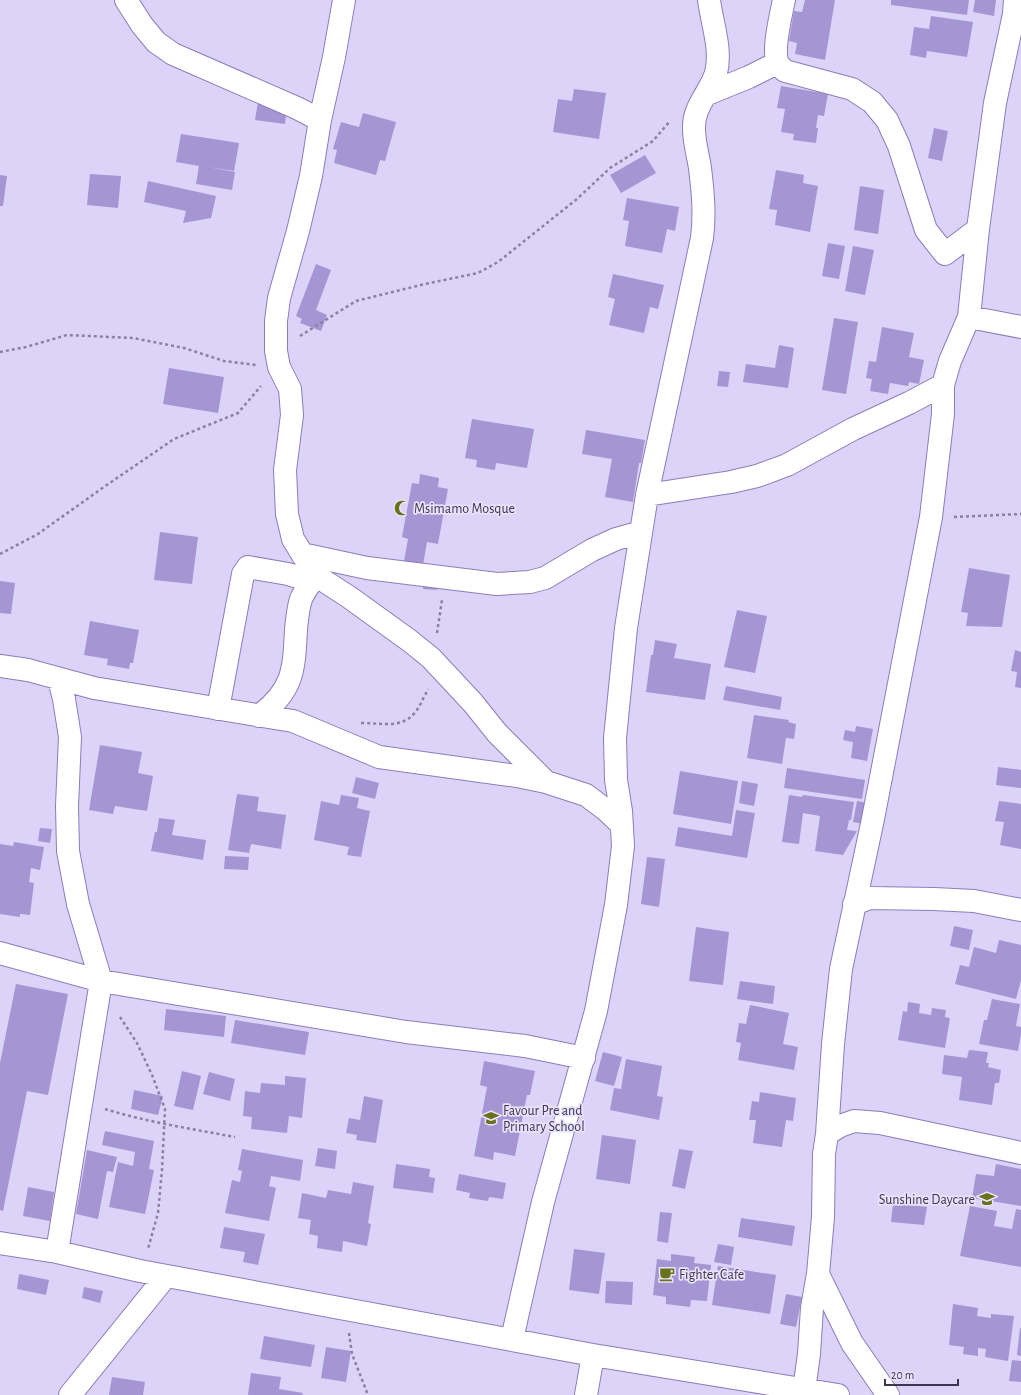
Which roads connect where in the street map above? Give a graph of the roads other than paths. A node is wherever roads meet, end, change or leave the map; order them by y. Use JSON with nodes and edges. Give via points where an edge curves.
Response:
{"nodes":[{"id":1,"x":126,"y":0,"type":"edge"},
{"id":2,"x":344,"y":0,"type":"edge"},
{"id":3,"x":709,"y":0,"type":"edge"},
{"id":4,"x":784,"y":0,"type":"edge"},
{"id":5,"x":1017,"y":10,"type":"edge"},
{"id":6,"x":777,"y":63,"type":"junction"},
{"id":7,"x":702,"y":100,"type":"junction"},
{"id":8,"x":320,"y":120,"type":"junction"},
{"id":9,"x":978,"y":229,"type":"junction"},
{"id":10,"x":969,"y":317,"type":"junction"},
{"id":11,"x":1021,"y":327,"type":"edge"},
{"id":12,"x":943,"y":385,"type":"junction"},
{"id":13,"x":647,"y":495,"type":"junction"},
{"id":14,"x":641,"y":532,"type":"junction"},
{"id":15,"x":302,"y":554,"type":"junction"},
{"id":16,"x":313,"y":578,"type":"junction"},
{"id":17,"x":3,"y":662,"type":"edge"},
{"id":18,"x":58,"y":678,"type":"junction"},
{"id":19,"x":218,"y":709,"type":"junction"},
{"id":20,"x":259,"y":716,"type":"junction"},
{"id":21,"x":546,"y":782,"type":"junction"},
{"id":22,"x":622,"y":825,"type":"junction"},
{"id":23,"x":854,"y":904,"type":"junction"},
{"id":24,"x":1021,"y":910,"type":"edge"},
{"id":25,"x":0,"y":953,"type":"edge"},
{"id":26,"x":100,"y":986,"type":"junction"},
{"id":27,"x":584,"y":1058,"type":"junction"},
{"id":28,"x":827,"y":1134,"type":"junction"},
{"id":29,"x":1021,"y":1153,"type":"edge"},
{"id":30,"x":0,"y":1243,"type":"edge"},
{"id":31,"x":57,"y":1252,"type":"junction"},
{"id":32,"x":818,"y":1274,"type":"junction"},
{"id":33,"x":166,"y":1276,"type":"junction"},
{"id":34,"x":512,"y":1339,"type":"junction"},
{"id":35,"x":593,"y":1355,"type":"junction"},
{"id":36,"x":804,"y":1390,"type":"junction"},
{"id":37,"x":70,"y":1395,"type":"edge"},
{"id":38,"x":586,"y":1395,"type":"edge"},
{"id":39,"x":838,"y":1395,"type":"edge"},
{"id":40,"x":888,"y":1395,"type":"edge"}],
"edges":[{"from":1,"to":8,"type":"street","via":[[156,42],[173,54]]},
{"from":2,"to":8,"type":"street"},
{"from":3,"to":7,"type":"street","via":[[717,40],[718,61],[712,83]]},
{"from":4,"to":6,"type":"street","via":[[777,40]]},
{"from":5,"to":9,"type":"street","via":[[995,103]]},
{"from":6,"to":7,"type":"street"},
{"from":6,"to":9,"type":"street","via":[[785,71],[852,89],[872,102],[887,120],[899,146],[926,230],[945,254]]},
{"from":7,"to":13,"type":"street","via":[[694,128],[703,194],[702,238]]},
{"from":8,"to":15,"type":"street","via":[[308,189],[279,298],[276,321],[275,362],[290,389],[292,415],[284,470],[287,514],[293,539]]},
{"from":9,"to":10,"type":"street"},
{"from":10,"to":11,"type":"street"},
{"from":10,"to":12,"type":"street","via":[[950,361]]},
{"from":12,"to":13,"type":"street","via":[[909,404],[853,429],[787,466],[731,482]]},
{"from":12,"to":23,"type":"street","via":[[943,414],[931,517],[873,819]]},
{"from":13,"to":14,"type":"street"},
{"from":14,"to":15,"type":"street","via":[[616,539],[545,578],[530,582],[497,584],[367,568]]},
{"from":14,"to":22,"type":"street","via":[[626,628],[615,738],[616,780]]},
{"from":15,"to":16,"type":"street"},
{"from":16,"to":19,"type":"street","via":[[248,567],[246,569],[236,607]]},
{"from":16,"to":20,"type":"street","via":[[301,599],[294,668],[290,680],[278,699]]},
{"from":16,"to":21,"type":"street","via":[[349,597],[431,658],[497,733]]},
{"from":17,"to":18,"type":"street"},
{"from":18,"to":19,"type":"street","via":[[94,688]]},
{"from":18,"to":26,"type":"street","via":[[70,736],[68,851],[78,904]]},
{"from":19,"to":20,"type":"street"},
{"from":20,"to":21,"type":"street","via":[[293,721],[379,757]]},
{"from":21,"to":22,"type":"street","via":[[586,795]]},
{"from":22,"to":27,"type":"street","via":[[623,846],[616,905],[596,1011]]},
{"from":23,"to":24,"type":"street","via":[[870,898],[974,900]]},
{"from":23,"to":28,"type":"street","via":[[841,969]]},
{"from":25,"to":26,"type":"street"},
{"from":26,"to":27,"type":"street","via":[[406,1032],[525,1046]]},
{"from":26,"to":31,"type":"street"},
{"from":27,"to":34,"type":"street","via":[[543,1202]]},
{"from":28,"to":29,"type":"street","via":[[854,1121],[880,1123]]},
{"from":28,"to":32,"type":"street"},
{"from":30,"to":31,"type":"street"},
{"from":31,"to":33,"type":"street"},
{"from":32,"to":36,"type":"street"},
{"from":32,"to":40,"type":"street","via":[[852,1343]]},
{"from":33,"to":34,"type":"street"},
{"from":33,"to":37,"type":"street"},
{"from":34,"to":35,"type":"street"},
{"from":35,"to":36,"type":"street"},
{"from":35,"to":38,"type":"street"},
{"from":36,"to":39,"type":"street"}]}
